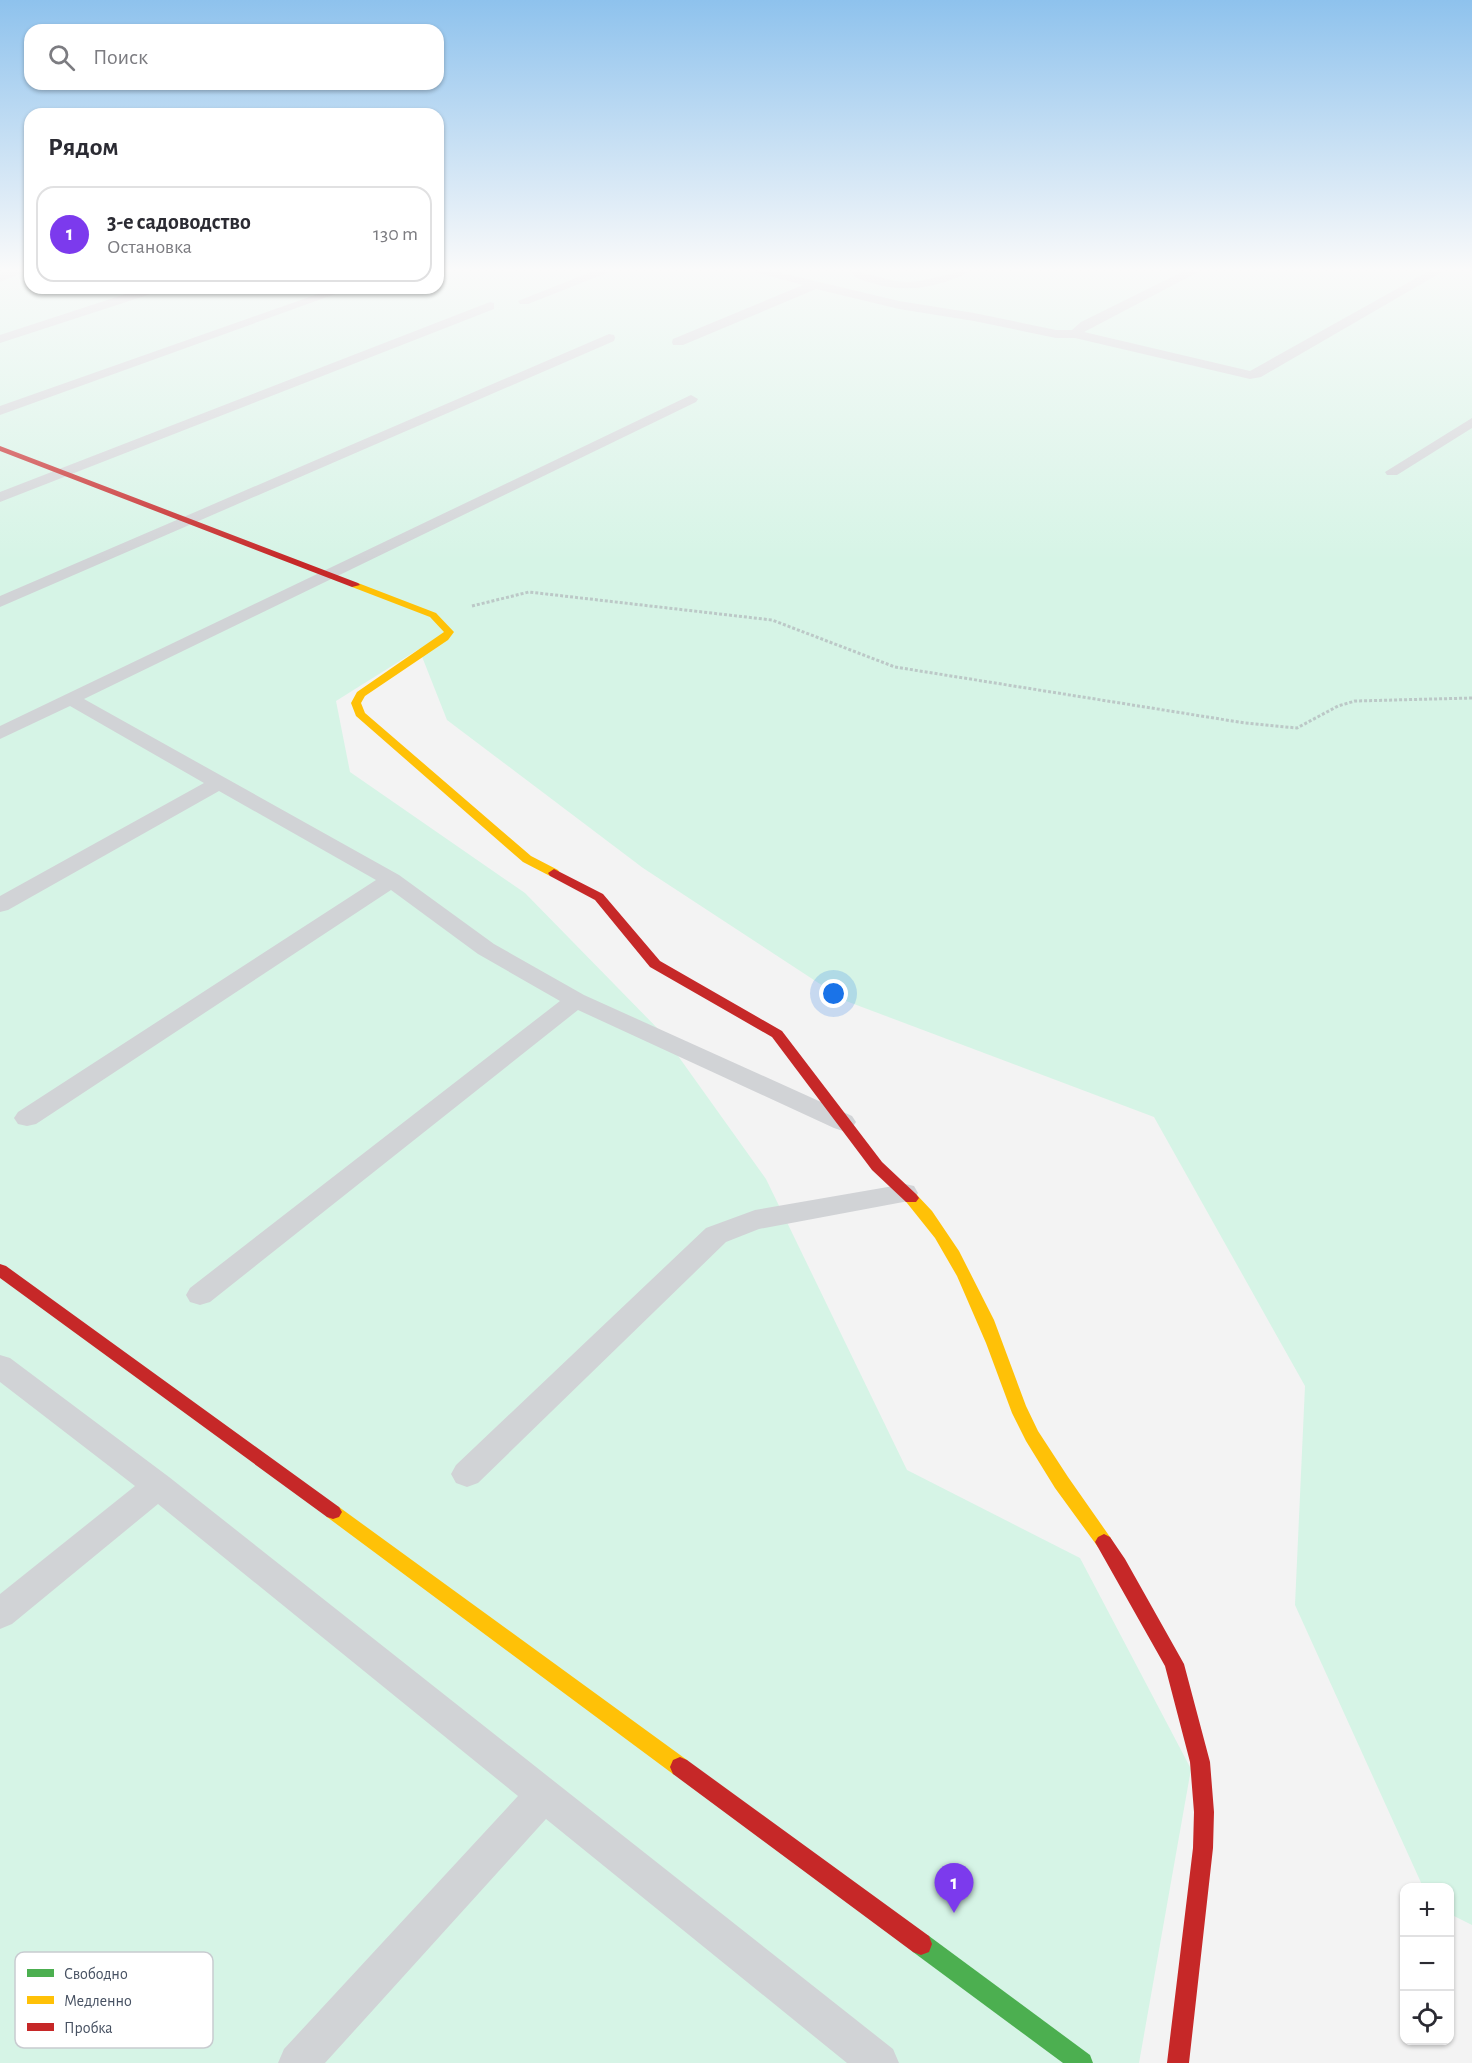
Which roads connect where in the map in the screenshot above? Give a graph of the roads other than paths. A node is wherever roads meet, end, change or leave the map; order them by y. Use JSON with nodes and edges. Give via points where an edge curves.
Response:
{"nodes":[{"id":1,"x":120,"y":368,"type":"edge"},
{"id":2,"x":330,"y":368,"type":"edge"},
{"id":3,"x":539,"y":368,"type":"edge"},
{"id":4,"x":1215,"y":368,"type":"edge"},
{"id":5,"x":1267,"y":368,"type":"edge"},
{"id":6,"x":691,"y":399,"type":"dead end"},
{"id":7,"x":0,"y":411,"type":"edge"},
{"id":8,"x":1472,"y":422,"type":"edge"},
{"id":9,"x":0,"y":448,"type":"edge"},
{"id":10,"x":63,"y":472,"type":"junction"},
{"id":11,"x":1392,"y":472,"type":"dead end"},
{"id":12,"x":0,"y":497,"type":"edge"},
{"id":13,"x":189,"y":520,"type":"junction"},
{"id":14,"x":326,"y":574,"type":"junction"},
{"id":15,"x":0,"y":602,"type":"edge"},
{"id":16,"x":70,"y":699,"type":"junction"},
{"id":17,"x":0,"y":733,"type":"edge"},
{"id":18,"x":219,"y":783,"type":"junction"},
{"id":19,"x":391,"y":880,"type":"junction"},
{"id":20,"x":0,"y":905,"type":"edge"},
{"id":21,"x":576,"y":1000,"type":"junction"},
{"id":22,"x":27,"y":1118,"type":"dead end"},
{"id":23,"x":843,"y":1122,"type":"junction"},
{"id":24,"x":905,"y":1193,"type":"junction"},
{"id":25,"x":0,"y":1270,"type":"edge"},
{"id":26,"x":200,"y":1295,"type":"dead end"},
{"id":27,"x":0,"y":1366,"type":"edge"},
{"id":28,"x":468,"y":1474,"type":"dead end"},
{"id":29,"x":158,"y":1486,"type":"junction"},
{"id":30,"x":0,"y":1614,"type":"edge"},
{"id":31,"x":544,"y":1795,"type":"junction"},
{"id":32,"x":298,"y":2063,"type":"edge"},
{"id":33,"x":879,"y":2063,"type":"edge"},
{"id":34,"x":1082,"y":2063,"type":"edge"},
{"id":35,"x":1178,"y":2063,"type":"edge"}],
"edges":[{"from":1,"to":7,"type":"lane"},
{"from":2,"to":10,"type":"lane"},
{"from":3,"to":13,"type":"lane"},
{"from":4,"to":5,"type":"lane","via":[[1243,375]]},
{"from":6,"to":14,"type":"lane"},
{"from":8,"to":11,"type":"lane"},
{"from":9,"to":10,"type":"street"},
{"from":10,"to":12,"type":"lane"},
{"from":10,"to":13,"type":"street"},
{"from":13,"to":14,"type":"street"},
{"from":13,"to":15,"type":"lane"},
{"from":14,"to":16,"type":"lane"},
{"from":14,"to":23,"type":"street","via":[[433,615],[449,632],[361,693],[355,708],[362,717],[527,860],[599,897],[655,964],[777,1034]]},
{"from":16,"to":17,"type":"lane"},
{"from":16,"to":18,"type":"lane"},
{"from":18,"to":19,"type":"lane"},
{"from":18,"to":20,"type":"lane"},
{"from":19,"to":21,"type":"lane","via":[[486,949]]},
{"from":19,"to":22,"type":"lane"},
{"from":21,"to":23,"type":"lane"},
{"from":21,"to":26,"type":"lane"},
{"from":23,"to":24,"type":"street","via":[[877,1166]]},
{"from":24,"to":28,"type":"lane","via":[[755,1220],[716,1235]]},
{"from":24,"to":35,"type":"street","via":[[926,1213],[950,1247],[993,1339],[1024,1420],[1119,1565],[1174,1664],[1200,1762],[1204,1812]]},
{"from":25,"to":34,"type":"street"},
{"from":27,"to":29,"type":"lane"},
{"from":29,"to":30,"type":"lane"},
{"from":29,"to":31,"type":"lane"},
{"from":31,"to":32,"type":"lane"},
{"from":31,"to":33,"type":"lane"}]}
